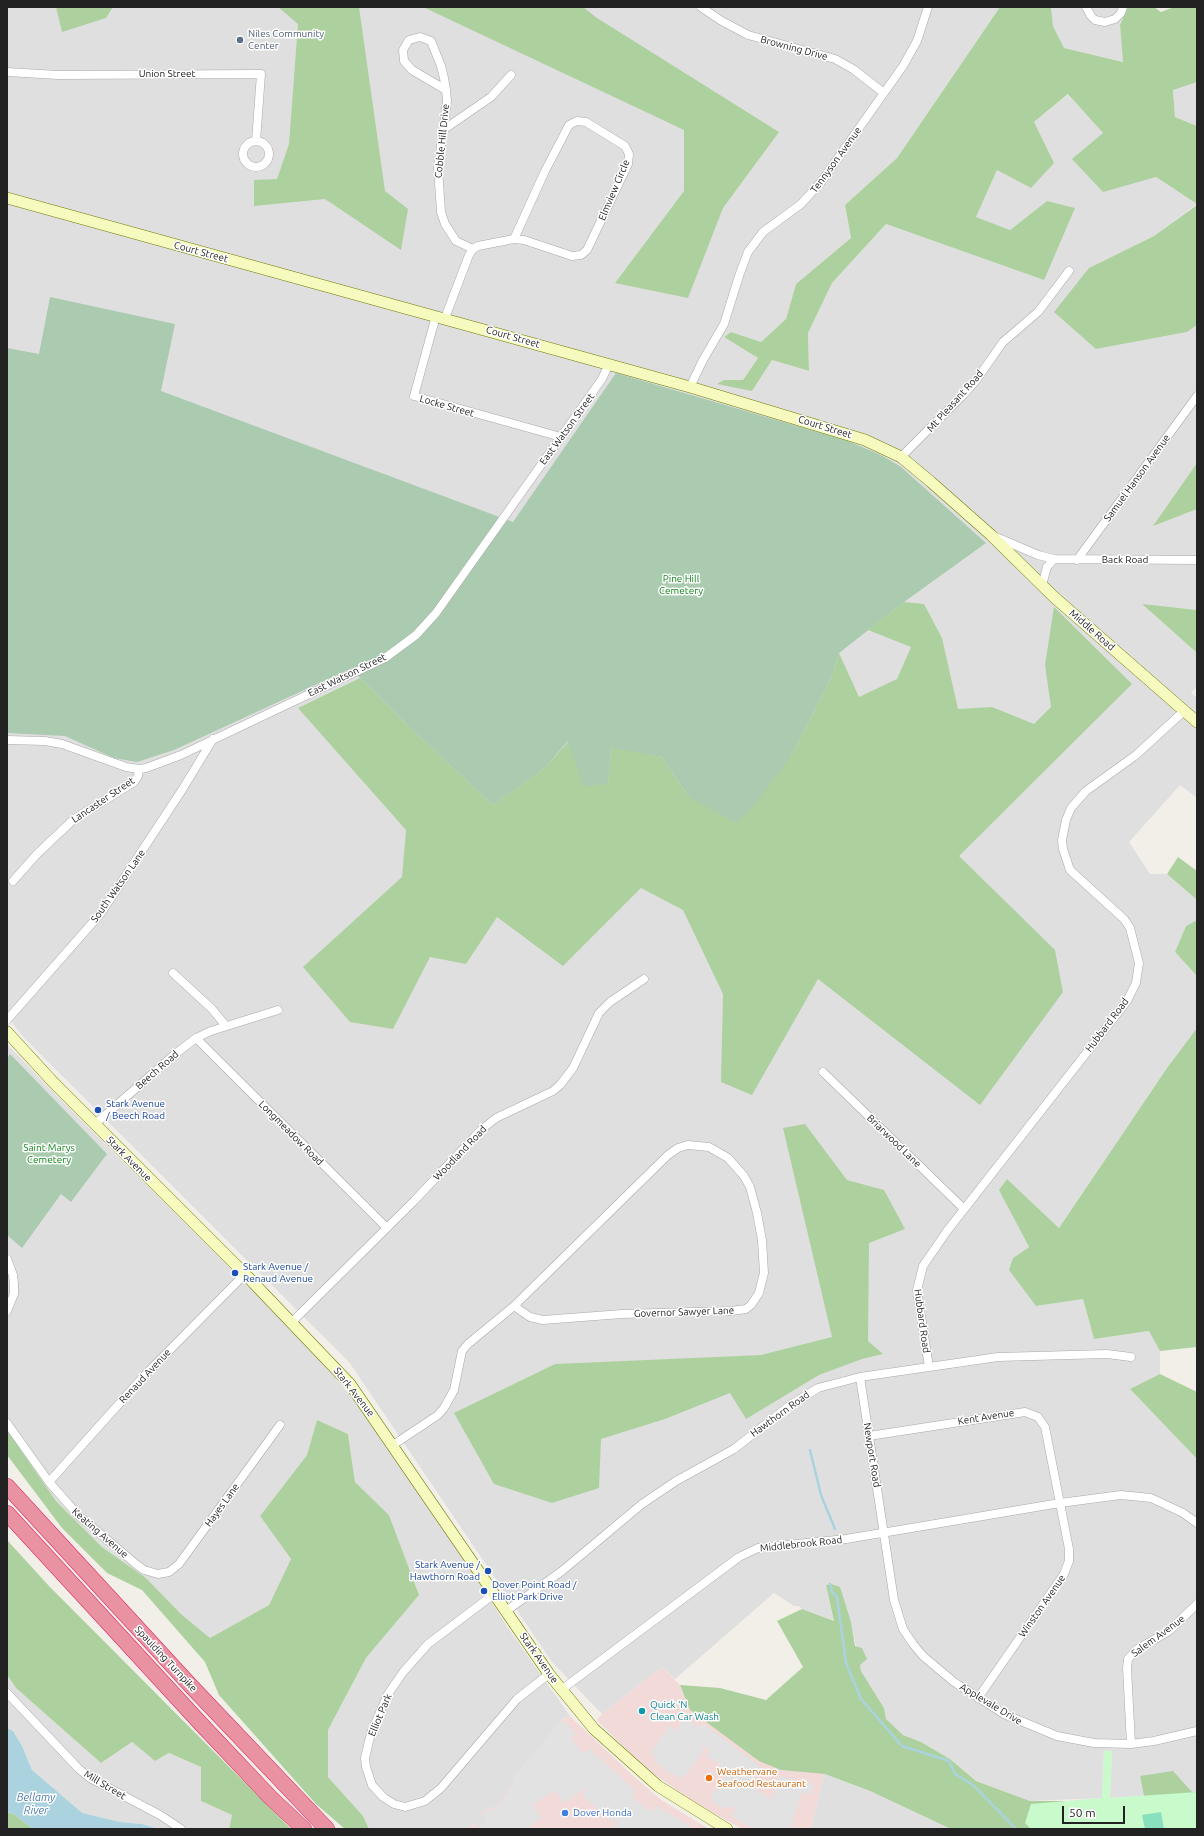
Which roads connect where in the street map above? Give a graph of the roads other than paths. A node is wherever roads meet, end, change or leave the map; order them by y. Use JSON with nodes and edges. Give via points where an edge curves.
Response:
{"nodes":[{"id":1,"x":701,"y":7,"type":"edge"},
{"id":2,"x":928,"y":7,"type":"edge"},
{"id":3,"x":1086,"y":7,"type":"edge"},
{"id":4,"x":1123,"y":7,"type":"edge"},
{"id":5,"x":7,"y":72,"type":"edge"},
{"id":6,"x":511,"y":75,"type":"dead end"},
{"id":7,"x":446,"y":90,"type":"junction"},
{"id":8,"x":884,"y":93,"type":"junction"},
{"id":9,"x":443,"y":130,"type":"junction"},
{"id":10,"x":256,"y":141,"type":"dead end"},
{"id":11,"x":7,"y":198,"type":"edge"},
{"id":12,"x":514,"y":239,"type":"junction"},
{"id":13,"x":473,"y":249,"type":"junction"},
{"id":14,"x":1069,"y":271,"type":"dead end"},
{"id":15,"x":441,"y":317,"type":"junction"},
{"id":16,"x":608,"y":364,"type":"junction"},
{"id":17,"x":690,"y":387,"type":"junction"},
{"id":18,"x":1197,"y":396,"type":"edge"},
{"id":19,"x":561,"y":437,"type":"junction"},
{"id":20,"x":901,"y":457,"type":"junction"},
{"id":21,"x":991,"y":535,"type":"junction"},
{"id":22,"x":1054,"y":559,"type":"junction"},
{"id":23,"x":1077,"y":560,"type":"junction"},
{"id":24,"x":1197,"y":560,"type":"edge"},
{"id":25,"x":1042,"y":585,"type":"junction"},
{"id":26,"x":1184,"y":711,"type":"junction"},
{"id":27,"x":1197,"y":722,"type":"edge"},
{"id":28,"x":213,"y":739,"type":"junction"},
{"id":29,"x":7,"y":740,"type":"edge"},
{"id":30,"x":139,"y":769,"type":"junction"},
{"id":31,"x":13,"y":881,"type":"dead end"},
{"id":32,"x":173,"y":973,"type":"dead end"},
{"id":33,"x":644,"y":979,"type":"dead end"},
{"id":34,"x":278,"y":1010,"type":"dead end"},
{"id":35,"x":7,"y":1020,"type":"edge"},
{"id":36,"x":226,"y":1026,"type":"junction"},
{"id":37,"x":7,"y":1032,"type":"edge"},
{"id":38,"x":196,"y":1038,"type":"junction"},
{"id":39,"x":823,"y":1072,"type":"dead end"},
{"id":40,"x":95,"y":1124,"type":"junction"},
{"id":41,"x":964,"y":1210,"type":"junction"},
{"id":42,"x":387,"y":1228,"type":"junction"},
{"id":43,"x":7,"y":1259,"type":"edge"},
{"id":44,"x":245,"y":1274,"type":"junction"},
{"id":45,"x":514,"y":1306,"type":"junction"},
{"id":46,"x":7,"y":1311,"type":"edge"},
{"id":47,"x":292,"y":1322,"type":"junction"},
{"id":48,"x":1132,"y":1357,"type":"dead end"},
{"id":49,"x":929,"y":1367,"type":"junction"},
{"id":50,"x":860,"y":1377,"type":"junction"},
{"id":51,"x":7,"y":1423,"type":"edge"},
{"id":52,"x":280,"y":1425,"type":"dead end"},
{"id":53,"x":869,"y":1436,"type":"junction"},
{"id":54,"x":393,"y":1445,"type":"junction"},
{"id":55,"x":49,"y":1482,"type":"junction"},
{"id":56,"x":7,"y":1486,"type":"edge"},
{"id":57,"x":1060,"y":1503,"type":"junction"},
{"id":58,"x":7,"y":1513,"type":"edge"},
{"id":59,"x":1197,"y":1523,"type":"edge"},
{"id":60,"x":884,"y":1533,"type":"junction"},
{"id":61,"x":158,"y":1574,"type":"joint"},
{"id":62,"x":494,"y":1594,"type":"junction"},
{"id":63,"x":1197,"y":1604,"type":"edge"},
{"id":64,"x":506,"y":1611,"type":"junction"},
{"id":65,"x":549,"y":1674,"type":"junction"},
{"id":66,"x":561,"y":1690,"type":"junction"},
{"id":67,"x":7,"y":1693,"type":"edge"},
{"id":68,"x":978,"y":1698,"type":"junction"},
{"id":69,"x":1197,"y":1731,"type":"edge"},
{"id":70,"x":1131,"y":1744,"type":"junction"},
{"id":71,"x":181,"y":1829,"type":"edge"},
{"id":72,"x":304,"y":1829,"type":"edge"},
{"id":73,"x":327,"y":1829,"type":"edge"},
{"id":74,"x":727,"y":1829,"type":"edge"}],
"edges":[{"from":1,"to":8,"type":"street","name":"Browning Drive","via":[[735,29],[755,38],[835,59],[853,69]]},
{"from":2,"to":8,"type":"street","name":"Tennyson Avenue","via":[[910,54]]},
{"from":3,"to":4,"type":"street","via":[[1095,20],[1106,22],[1115,19]]},
{"from":5,"to":10,"type":"street","name":"Union Street","via":[[58,76],[261,74]]},
{"from":6,"to":9,"type":"street","via":[[491,97]]},
{"from":7,"to":7,"type":"street","name":"Cobble Hill Drive","via":[[441,66],[431,41],[420,37],[409,40],[403,50],[404,62],[412,70]]},
{"from":7,"to":9,"type":"street","name":"Cobble Hill Drive"},
{"from":8,"to":17,"type":"street","name":"Tennyson Avenue","via":[[812,194],[772,224],[755,241],[743,262],[724,324]]},
{"from":9,"to":13,"type":"street","name":"Cobble Hill Drive","via":[[438,168],[441,212],[456,241]]},
{"from":11,"to":15,"type":"street","name":"Court Street"},
{"from":12,"to":12,"type":"street","name":"Elmview Circle","via":[[572,256],[581,255],[587,250],[628,164],[629,154],[625,146],[586,122],[577,121],[569,125]]},
{"from":12,"to":13,"type":"street","name":"Elmview Circle"},
{"from":13,"to":15,"type":"street"},
{"from":14,"to":20,"type":"street","name":"Mt Pleasant Road","via":[[1038,312],[1003,342],[963,395]]},
{"from":15,"to":16,"type":"street","name":"Court Street"},
{"from":15,"to":19,"type":"street","name":"Locke Street","via":[[414,396]]},
{"from":16,"to":17,"type":"street","name":"Court Street"},
{"from":16,"to":19,"type":"street","name":"East Watson Street","via":[[602,378]]},
{"from":17,"to":20,"type":"street","name":"Court Street","via":[[846,433]]},
{"from":18,"to":23,"type":"street","name":"Samuel Hanson Avenue"},
{"from":19,"to":28,"type":"street","name":"East Watson Street","via":[[436,613],[416,635],[385,658],[366,668]]},
{"from":20,"to":21,"type":"street","name":"Court Street"},
{"from":21,"to":22,"type":"street","name":"Back Road"},
{"from":21,"to":25,"type":"street","name":"Middle Road"},
{"from":22,"to":23,"type":"street","name":"Back Road"},
{"from":22,"to":25,"type":"street","via":[[1048,567]]},
{"from":23,"to":24,"type":"street","name":"Back Road"},
{"from":25,"to":26,"type":"street","name":"Middle Road"},
{"from":26,"to":27,"type":"street","name":"Middle Road"},
{"from":26,"to":41,"type":"street","name":"Hubbard Road","via":[[1136,755],[1086,791],[1071,808],[1062,830],[1063,849],[1070,870],[1124,919],[1130,928],[1139,963],[1136,983],[1127,1001]]},
{"from":28,"to":30,"type":"street","name":"East Watson Street","via":[[154,766]]},
{"from":28,"to":35,"type":"street","name":"South Watson Lane","via":[[101,913]]},
{"from":29,"to":30,"type":"street","name":"East Watson Street","via":[[62,744],[126,767]]},
{"from":30,"to":31,"type":"street","name":"Lancaster Street","via":[[134,782],[74,819]]},
{"from":32,"to":36,"type":"street","via":[[212,1009]]},
{"from":33,"to":42,"type":"street","name":"Woodland Road","via":[[610,1002],[599,1013],[573,1068],[560,1085],[489,1123]]},
{"from":34,"to":36,"type":"street","name":"Beech Road"},
{"from":36,"to":38,"type":"street","name":"Beech Road"},
{"from":37,"to":40,"type":"street","name":"Stark Avenue"},
{"from":38,"to":40,"type":"street","name":"Beech Road"},
{"from":38,"to":42,"type":"street","name":"Longmeadow Road"},
{"from":39,"to":41,"type":"street","name":"Briarwood Lane"},
{"from":40,"to":44,"type":"street","name":"Stark Avenue"},
{"from":41,"to":49,"type":"street","name":"Hubbard Road","via":[[928,1256],[918,1279],[918,1300]]},
{"from":42,"to":47,"type":"street","name":"Woodland Road"},
{"from":43,"to":46,"type":"street","via":[[14,1284],[14,1294]]},
{"from":44,"to":47,"type":"street","name":"Stark Avenue"},
{"from":44,"to":55,"type":"street","name":"Renaud Avenue","via":[[144,1376]]},
{"from":45,"to":45,"type":"street","name":"Governor Sawyer Lane","via":[[629,1191],[678,1148],[698,1145],[709,1147],[728,1158],[750,1187],[762,1240],[764,1273],[759,1293],[752,1305],[746,1309],[608,1314],[543,1320],[530,1317]]},
{"from":45,"to":54,"type":"street","name":"Governor Sawyer Lane","via":[[468,1344],[462,1352],[454,1390],[438,1415]]},
{"from":47,"to":54,"type":"street","name":"Stark Avenue","via":[[350,1384]]},
{"from":48,"to":49,"type":"street","name":"Hawthorn Road","via":[[1107,1354],[998,1357]]},
{"from":49,"to":50,"type":"street","name":"Hawthorn Road"},
{"from":50,"to":53,"type":"street","name":"Newport Road"},
{"from":50,"to":64,"type":"street","name":"Hawthorn Road","via":[[828,1384],[797,1400],[734,1449],[661,1490],[626,1515],[562,1571]]},
{"from":51,"to":55,"type":"street","name":"Keating Avenue"},
{"from":52,"to":61,"type":"street","name":"Hayes Lane","via":[[179,1564],[168,1572]]},
{"from":53,"to":57,"type":"street","name":"Kent Avenue","via":[[1017,1412],[1032,1413],[1042,1421],[1046,1432]]},
{"from":53,"to":60,"type":"street","name":"Newport Road"},
{"from":54,"to":62,"type":"street","name":"Stark Avenue"},
{"from":55,"to":61,"type":"street","name":"Keating Avenue","via":[[84,1520],[137,1565]]},
{"from":56,"to":73,"type":"highway","name":"Spaulding Turnpike"},
{"from":57,"to":59,"type":"street","via":[[1106,1496],[1141,1496],[1170,1506]]},
{"from":57,"to":60,"type":"street","name":"Middlebrook Road"},
{"from":57,"to":68,"type":"street","name":"Winston Avenue","via":[[1070,1555],[1067,1568]]},
{"from":58,"to":72,"type":"highway","name":"Spaulding Turnpike","via":[[206,1729]]},
{"from":60,"to":66,"type":"street","name":"Middlebrook Road","via":[[778,1545],[749,1551]]},
{"from":60,"to":68,"type":"street","name":"Applevale Drive","via":[[894,1600],[903,1629],[923,1656]]},
{"from":62,"to":64,"type":"street","name":"Stark Avenue"},
{"from":62,"to":65,"type":"street","name":"Elliot Park","via":[[428,1644],[388,1694],[371,1733],[365,1758],[372,1785],[394,1804],[405,1807],[425,1800],[441,1788],[517,1699]]},
{"from":63,"to":70,"type":"street","name":"Salem Avenue","via":[[1169,1631],[1136,1650],[1128,1658]]},
{"from":64,"to":65,"type":"street","name":"Stark Avenue"},
{"from":65,"to":66,"type":"street","name":"Stark Avenue"},
{"from":66,"to":74,"type":"street","name":"Stark Avenue","via":[[594,1729],[658,1786]]},
{"from":67,"to":71,"type":"street","name":"Mill Street","via":[[84,1774]]},
{"from":68,"to":70,"type":"street","name":"Applevale Drive","via":[[1022,1723],[1057,1736],[1094,1743]]},
{"from":69,"to":70,"type":"street","name":"Applevale Drive"}]}
